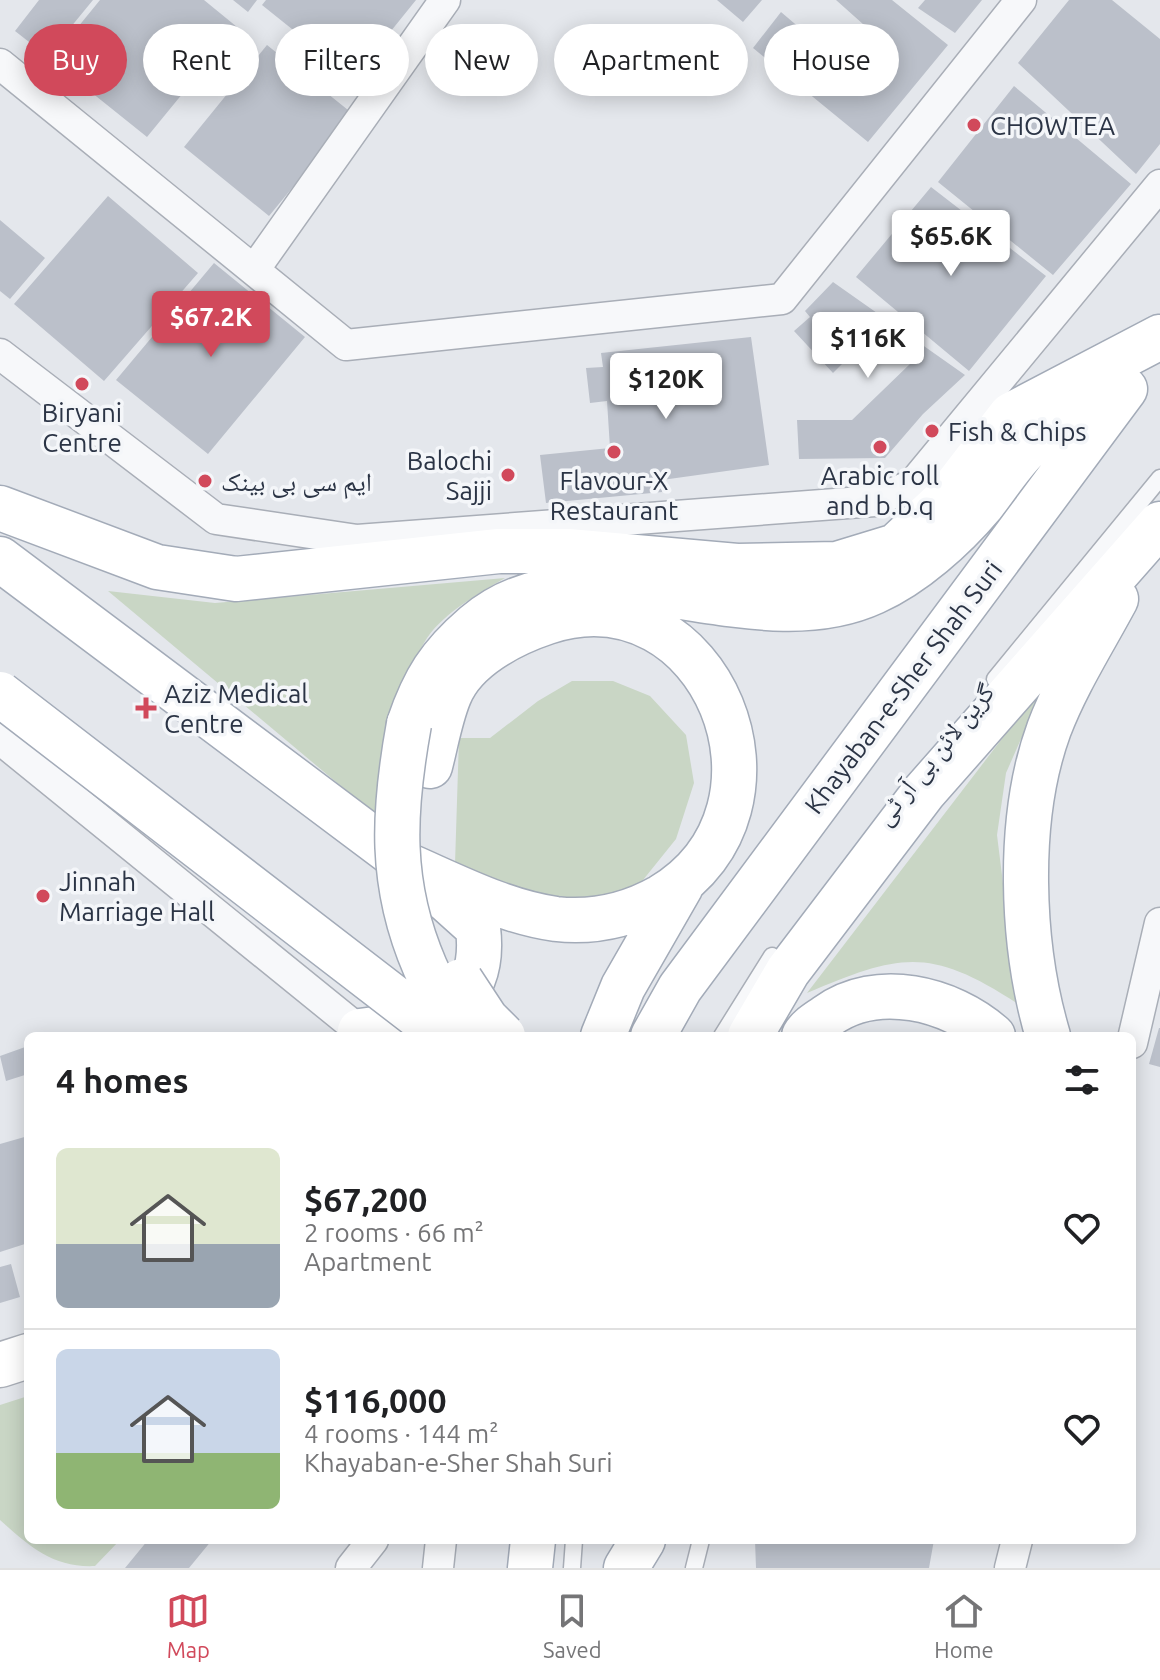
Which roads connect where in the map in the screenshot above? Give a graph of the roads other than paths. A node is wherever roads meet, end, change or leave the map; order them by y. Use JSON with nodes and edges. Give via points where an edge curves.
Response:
{"nodes":[{"id":1,"x":445,"y":0,"type":"edge"},
{"id":2,"x":1021,"y":0,"type":"edge"},
{"id":3,"x":0,"y":64,"type":"edge"},
{"id":4,"x":1160,"y":185,"type":"edge"},
{"id":5,"x":254,"y":270,"type":"junction"},
{"id":6,"x":1160,"y":339,"type":"edge"},
{"id":7,"x":0,"y":354,"type":"edge"},
{"id":8,"x":1159,"y":477,"type":"edge"},
{"id":9,"x":0,"y":508,"type":"edge"},
{"id":10,"x":1155,"y":529,"type":"edge"},
{"id":11,"x":0,"y":559,"type":"edge"},
{"id":12,"x":987,"y":689,"type":"dead end"},
{"id":13,"x":0,"y":694,"type":"edge"},
{"id":14,"x":0,"y":739,"type":"edge"},
{"id":15,"x":927,"y":762,"type":"dead end"},
{"id":16,"x":887,"y":811,"type":"dead end"},
{"id":17,"x":409,"y":866,"type":"junction"},
{"id":18,"x":681,"y":885,"type":"junction"},
{"id":19,"x":1160,"y":923,"type":"edge"},
{"id":20,"x":779,"y":948,"type":"dead end"},
{"id":21,"x":359,"y":1032,"type":"edge"},
{"id":22,"x":370,"y":1032,"type":"edge"},
{"id":23,"x":439,"y":1032,"type":"edge"},
{"id":24,"x":462,"y":1032,"type":"edge"},
{"id":25,"x":499,"y":1032,"type":"edge"},
{"id":26,"x":605,"y":1032,"type":"edge"},
{"id":27,"x":655,"y":1032,"type":"edge"},
{"id":28,"x":725,"y":1032,"type":"edge"},
{"id":29,"x":752,"y":1032,"type":"edge"},
{"id":30,"x":809,"y":1032,"type":"edge"},
{"id":31,"x":987,"y":1032,"type":"edge"},
{"id":32,"x":1047,"y":1032,"type":"edge"},
{"id":33,"x":1135,"y":1032,"type":"edge"},
{"id":34,"x":24,"y":1357,"type":"edge"},
{"id":35,"x":0,"y":1365,"type":"edge"},
{"id":36,"x":370,"y":1544,"type":"edge"},
{"id":37,"x":441,"y":1544,"type":"edge"},
{"id":38,"x":533,"y":1544,"type":"edge"},
{"id":39,"x":574,"y":1544,"type":"edge"},
{"id":40,"x":611,"y":1544,"type":"edge"},
{"id":41,"x":641,"y":1544,"type":"edge"},
{"id":42,"x":700,"y":1544,"type":"edge"},
{"id":43,"x":1016,"y":1544,"type":"edge"},
{"id":44,"x":351,"y":1568,"type":"edge"},
{"id":45,"x":438,"y":1568,"type":"edge"},
{"id":46,"x":530,"y":1568,"type":"edge"},
{"id":47,"x":572,"y":1568,"type":"edge"},
{"id":48,"x":608,"y":1568,"type":"edge"},
{"id":49,"x":626,"y":1568,"type":"edge"},
{"id":50,"x":694,"y":1568,"type":"edge"},
{"id":51,"x":1010,"y":1568,"type":"edge"}],
"edges":[{"from":1,"to":5,"type":"street"},
{"from":2,"to":5,"type":"street","via":[[782,299],[346,345]]},
{"from":3,"to":5,"type":"street"},
{"from":4,"to":7,"type":"street","via":[[912,485],[875,501],[357,540],[216,519]]},
{"from":6,"to":9,"type":"main road","via":[[1011,415],[947,498],[896,546],[837,564],[737,566],[568,551],[499,551],[236,579],[157,567]]},
{"from":6,"to":24,"type":"main road","bridge":true,"via":[[1027,449],[979,508],[924,561],[874,592],[829,607],[782,608],[627,589],[552,588],[496,607],[448,648],[423,683],[409,724],[398,784],[396,847],[409,929]]},
{"from":6,"to":27,"type":"main road","name":"Khayaban-e-Sher Shah Suri","via":[[680,988]]},
{"from":8,"to":12,"type":"lane","name":"گرین لائن بی آر ٹی"},
{"from":10,"to":29,"type":"main road","via":[[924,792],[788,971]]},
{"from":10,"to":32,"type":"main road","via":[[1065,694],[1038,774],[1028,829],[1028,884],[1034,974]]},
{"from":11,"to":17,"type":"main road"},
{"from":13,"to":23,"type":"main road","bridge":true},
{"from":14,"to":21,"type":"street"},
{"from":15,"to":16,"type":"lane","name":"گرین لائن بی آر ٹی"},
{"from":17,"to":18,"type":"main road","via":[[511,908],[557,919],[609,918]]},
{"from":17,"to":22,"type":"main road","via":[[478,928],[481,951],[475,975],[457,1002],[435,1017]]},
{"from":18,"to":25,"type":"main road","bridge":true,"via":[[708,855],[729,819],[736,768],[723,704],[686,650],[657,631],[618,616],[562,617],[516,632],[476,660],[449,694],[430,766],[421,840],[438,929],[452,967]]},
{"from":18,"to":26,"type":"main road","via":[[635,962]]},
{"from":19,"to":33,"type":"street"},
{"from":20,"to":28,"type":"lane"},
{"from":30,"to":31,"type":"main road","via":[[840,1006],[878,998],[918,998],[955,1010]]},
{"from":34,"to":35,"type":"main road"},
{"from":36,"to":44,"type":"street"},
{"from":37,"to":45,"type":"street"},
{"from":38,"to":46,"type":"main road"},
{"from":39,"to":47,"type":"lane"},
{"from":40,"to":48,"type":"main road"},
{"from":41,"to":49,"type":"main road"},
{"from":42,"to":50,"type":"lane"},
{"from":43,"to":51,"type":"street"}]}
